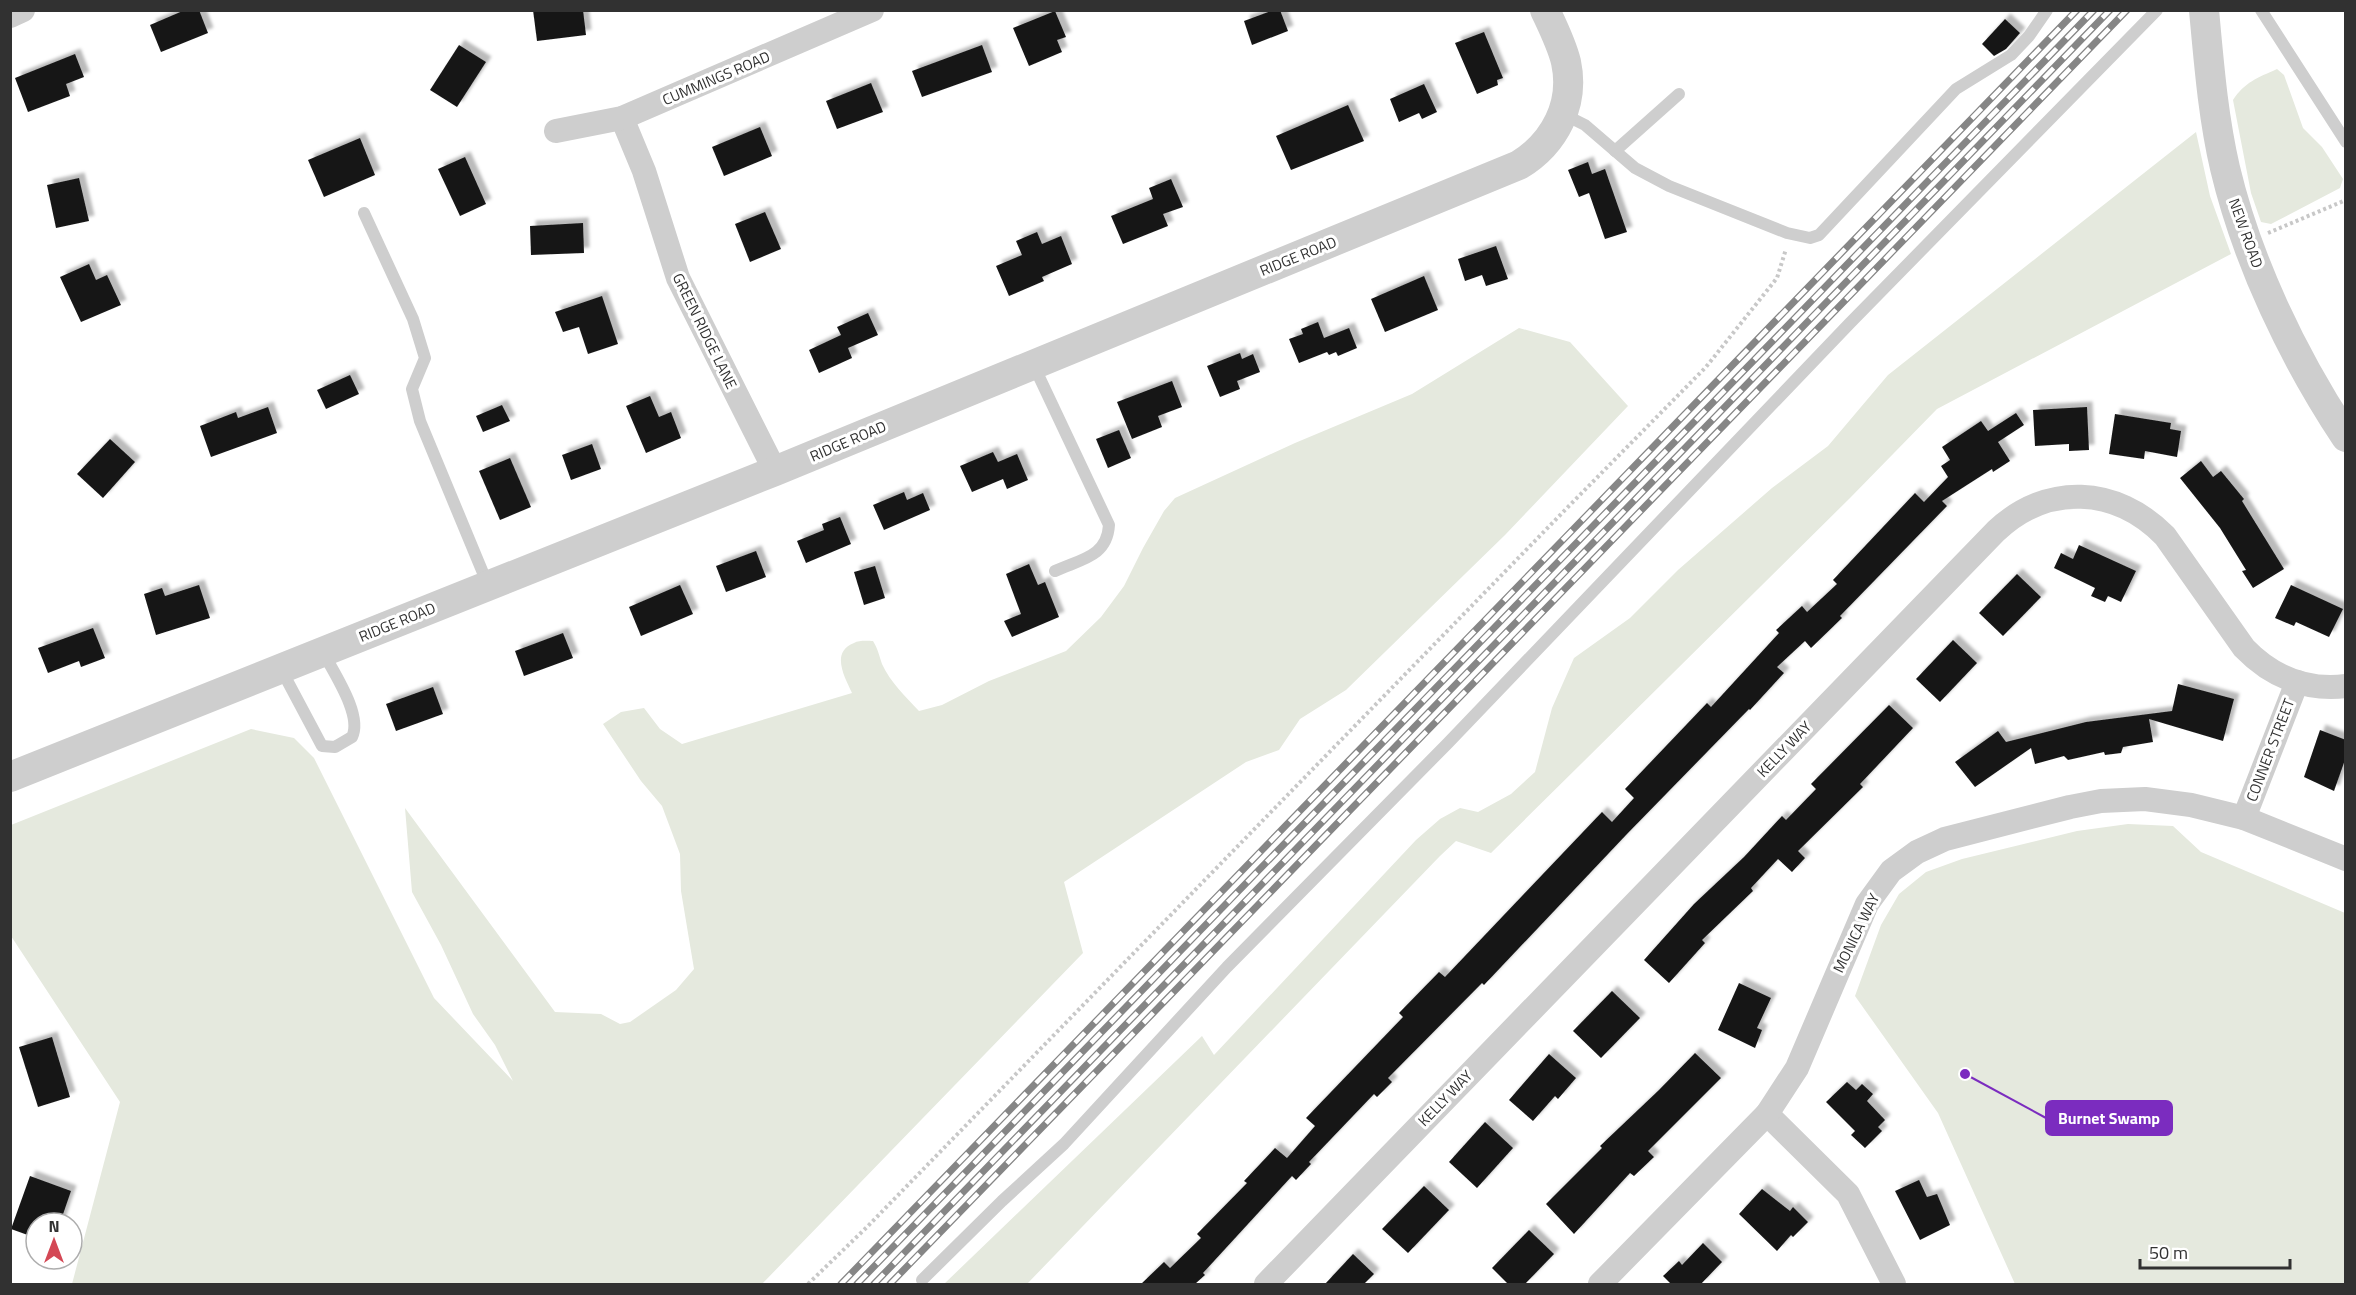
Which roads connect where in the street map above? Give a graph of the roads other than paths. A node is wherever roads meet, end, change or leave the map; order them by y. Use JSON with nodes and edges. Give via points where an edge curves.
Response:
{"nodes":[{"id":1,"x":23,"y":10,"type":"edge"},
{"id":2,"x":872,"y":10,"type":"edge"},
{"id":3,"x":1545,"y":10,"type":"edge"},
{"id":4,"x":2047,"y":10,"type":"edge"},
{"id":5,"x":2157,"y":10,"type":"edge"},
{"id":6,"x":2204,"y":10,"type":"edge"},
{"id":7,"x":2261,"y":10,"type":"edge"},
{"id":8,"x":10,"y":16,"type":"edge"},
{"id":9,"x":1679,"y":94,"type":"dead end"},
{"id":10,"x":1563,"y":114,"type":"junction"},
{"id":11,"x":622,"y":118,"type":"junction"},
{"id":12,"x":556,"y":131,"type":"dead end"},
{"id":13,"x":2346,"y":142,"type":"edge"},
{"id":14,"x":1615,"y":151,"type":"junction"},
{"id":15,"x":364,"y":213,"type":"dead end"},
{"id":16,"x":1034,"y":364,"type":"junction"},
{"id":17,"x":2346,"y":437,"type":"edge"},
{"id":18,"x":775,"y":471,"type":"junction"},
{"id":19,"x":1055,"y":571,"type":"dead end"},
{"id":20,"x":489,"y":586,"type":"junction"},
{"id":21,"x":323,"y":652,"type":"junction"},
{"id":22,"x":281,"y":669,"type":"junction"},
{"id":23,"x":2297,"y":682,"type":"junction"},
{"id":24,"x":2346,"y":686,"type":"edge"},
{"id":25,"x":10,"y":777,"type":"edge"},
{"id":26,"x":2244,"y":818,"type":"junction"},
{"id":27,"x":2346,"y":859,"type":"edge"},
{"id":28,"x":1767,"y":1113,"type":"junction"},
{"id":29,"x":922,"y":1280,"type":"dead end"},
{"id":30,"x":1266,"y":1284,"type":"edge"},
{"id":31,"x":1600,"y":1284,"type":"edge"},
{"id":32,"x":1894,"y":1284,"type":"edge"}],
"edges":[{"from":1,"to":8,"type":"street"},
{"from":2,"to":11,"type":"street","name":"CUMMINGS ROAD"},
{"from":3,"to":10,"type":"street","name":"RIDGE ROAD","via":[[1566,64],[1568,91]]},
{"from":4,"to":14,"type":"lane","via":[[2011,55],[1956,89],[1819,235],[1810,238],[1787,233],[1669,186],[1635,168]]},
{"from":5,"to":29,"type":"lane","via":[[1809,365],[1448,744],[1227,967],[1064,1144]]},
{"from":6,"to":17,"type":"street","name":"NEW ROAD","via":[[2214,114],[2245,234],[2282,323]]},
{"from":7,"to":13,"type":"lane"},
{"from":9,"to":14,"type":"lane"},
{"from":10,"to":14,"type":"lane","via":[[1585,125]]},
{"from":10,"to":16,"type":"street","name":"RIDGE ROAD","via":[[1547,142],[1519,165]]},
{"from":11,"to":12,"type":"street","name":"CUMMINGS ROAD"},
{"from":11,"to":18,"type":"street","name":"GREEN RIDGE LANE","via":[[644,171],[678,278]]},
{"from":15,"to":20,"type":"lane","via":[[413,319],[425,358],[412,389],[420,421]]},
{"from":16,"to":18,"type":"street","name":"RIDGE ROAD"},
{"from":16,"to":19,"type":"lane","via":[[1109,525],[1108,538],[1101,550]]},
{"from":18,"to":20,"type":"street","name":"RIDGE ROAD"},
{"from":20,"to":21,"type":"street","name":"RIDGE ROAD"},
{"from":21,"to":22,"type":"street","name":"RIDGE ROAD"},
{"from":21,"to":22,"type":"lane","via":[[353,713],[355,726],[352,737],[335,747],[322,747]]},
{"from":22,"to":25,"type":"street","name":"RIDGE ROAD"},
{"from":23,"to":24,"type":"street","name":"KELLY WAY","via":[[2319,687]]},
{"from":23,"to":26,"type":"street","name":"CONNER STREET"},
{"from":23,"to":30,"type":"street","name":"KELLY WAY","via":[[2274,672],[2251,655],[2164,536],[2139,514],[2120,504],[2087,497],[2054,499],[2023,511],[2004,523]]},
{"from":26,"to":27,"type":"street","name":"MONICA WAY"},
{"from":26,"to":28,"type":"street","name":"MONICA WAY","via":[[2145,799],[2101,801],[1945,839],[1917,852],[1892,871],[1867,904],[1797,1068]]},
{"from":28,"to":31,"type":"street","name":"MONICA WAY"},
{"from":28,"to":32,"type":"street","via":[[1855,1204]]}]}
